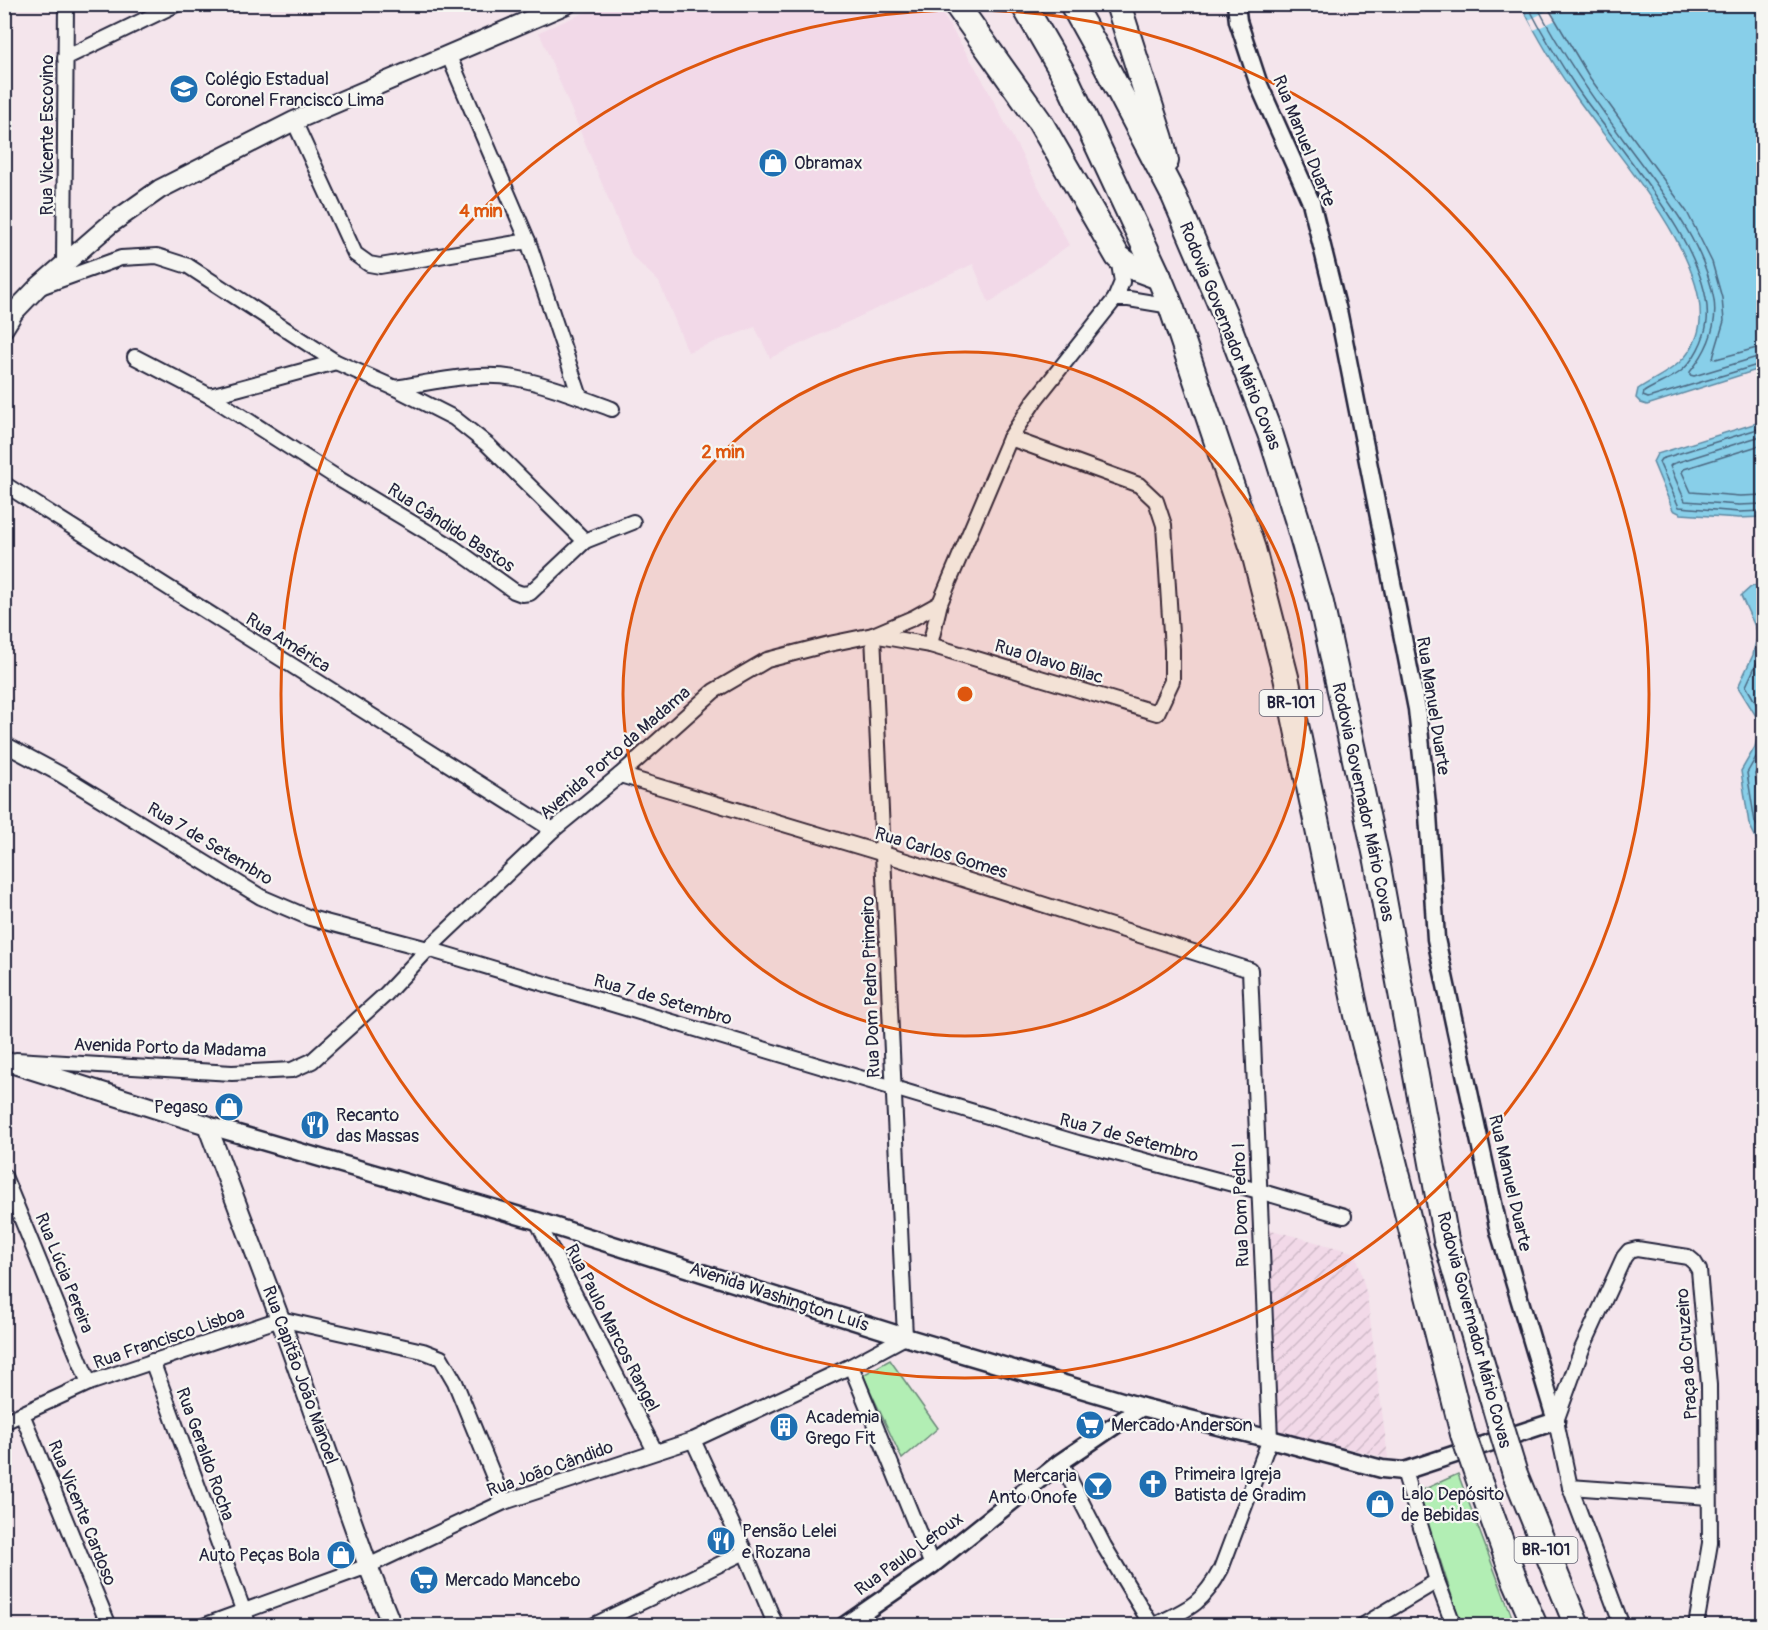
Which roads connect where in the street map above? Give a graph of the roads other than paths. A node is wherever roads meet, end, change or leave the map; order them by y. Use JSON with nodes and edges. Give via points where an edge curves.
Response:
{"nodes":[{"id":1,"x":66,"y":4,"type":"edge"},
{"id":2,"x":177,"y":4,"type":"edge"},
{"id":3,"x":956,"y":4,"type":"edge"},
{"id":4,"x":1023,"y":4,"type":"edge"},
{"id":5,"x":1072,"y":4,"type":"edge"},
{"id":6,"x":1118,"y":4,"type":"edge"},
{"id":7,"x":1236,"y":4,"type":"edge"},
{"id":8,"x":556,"y":6,"type":"edge"},
{"id":9,"x":448,"y":54,"type":"junction"},
{"id":10,"x":64,"y":58,"type":"junction"},
{"id":11,"x":294,"y":121,"type":"junction"},
{"id":12,"x":1174,"y":196,"type":"junction"},
{"id":13,"x":528,"y":241,"type":"junction"},
{"id":14,"x":1118,"y":257,"type":"junction"},
{"id":15,"x":64,"y":266,"type":"junction"},
{"id":16,"x":1159,"y":277,"type":"junction"},
{"id":17,"x":38,"y":287,"type":"junction"},
{"id":18,"x":1115,"y":299,"type":"junction"},
{"id":19,"x":1171,"y":306,"type":"junction"},
{"id":20,"x":4,"y":328,"type":"edge"},
{"id":21,"x":135,"y":357,"type":"dead end"},
{"id":22,"x":336,"y":362,"type":"junction"},
{"id":23,"x":395,"y":388,"type":"junction"},
{"id":24,"x":210,"y":396,"type":"junction"},
{"id":25,"x":580,"y":397,"type":"junction"},
{"id":26,"x":612,"y":409,"type":"dead end"},
{"id":27,"x":1010,"y":438,"type":"junction"},
{"id":28,"x":4,"y":484,"type":"edge"},
{"id":29,"x":633,"y":522,"type":"dead end"},
{"id":30,"x":585,"y":541,"type":"junction"},
{"id":31,"x":940,"y":603,"type":"junction"},
{"id":32,"x":873,"y":635,"type":"junction"},
{"id":33,"x":930,"y":645,"type":"junction"},
{"id":34,"x":4,"y":744,"type":"edge"},
{"id":35,"x":620,"y":775,"type":"junction"},
{"id":36,"x":553,"y":830,"type":"junction"},
{"id":37,"x":884,"y":854,"type":"junction"},
{"id":38,"x":428,"y":949,"type":"junction"},
{"id":39,"x":1250,"y":970,"type":"joint"},
{"id":40,"x":4,"y":1060,"type":"edge"},
{"id":41,"x":892,"y":1086,"type":"junction"},
{"id":42,"x":207,"y":1125,"type":"junction"},
{"id":43,"x":4,"y":1176,"type":"edge"},
{"id":44,"x":1259,"y":1191,"type":"junction"},
{"id":45,"x":1344,"y":1216,"type":"dead end"},
{"id":46,"x":537,"y":1221,"type":"junction"},
{"id":47,"x":280,"y":1319,"type":"junction"},
{"id":48,"x":905,"y":1337,"type":"junction"},
{"id":49,"x":152,"y":1361,"type":"junction"},
{"id":50,"x":851,"y":1366,"type":"junction"},
{"id":51,"x":89,"y":1383,"type":"junction"},
{"id":52,"x":1142,"y":1407,"type":"junction"},
{"id":53,"x":22,"y":1414,"type":"junction"},
{"id":54,"x":1556,"y":1421,"type":"junction"},
{"id":55,"x":4,"y":1422,"type":"edge"},
{"id":56,"x":1270,"y":1438,"type":"junction"},
{"id":57,"x":693,"y":1440,"type":"junction"},
{"id":58,"x":655,"y":1451,"type":"junction"},
{"id":59,"x":1061,"y":1462,"type":"junction"},
{"id":60,"x":1404,"y":1470,"type":"junction"},
{"id":61,"x":1570,"y":1487,"type":"junction"},
{"id":62,"x":1709,"y":1497,"type":"junction"},
{"id":63,"x":504,"y":1503,"type":"junction"},
{"id":64,"x":745,"y":1552,"type":"junction"},
{"id":65,"x":932,"y":1565,"type":"junction"},
{"id":66,"x":368,"y":1566,"type":"junction"},
{"id":67,"x":1437,"y":1581,"type":"junction"},
{"id":68,"x":243,"y":1610,"type":"junction"},
{"id":69,"x":109,"y":1626,"type":"edge"},
{"id":70,"x":203,"y":1626,"type":"edge"},
{"id":71,"x":249,"y":1626,"type":"edge"},
{"id":72,"x":392,"y":1626,"type":"edge"},
{"id":73,"x":592,"y":1626,"type":"edge"},
{"id":74,"x":776,"y":1626,"type":"edge"},
{"id":75,"x":844,"y":1626,"type":"edge"},
{"id":76,"x":1152,"y":1626,"type":"edge"},
{"id":77,"x":1362,"y":1626,"type":"edge"},
{"id":78,"x":1454,"y":1626,"type":"edge"},
{"id":79,"x":1535,"y":1626,"type":"edge"},
{"id":80,"x":1577,"y":1626,"type":"edge"},
{"id":81,"x":1622,"y":1626,"type":"edge"},
{"id":82,"x":1696,"y":1626,"type":"edge"}],
"edges":[{"from":1,"to":10,"type":"street","name":"Rua Vicente Escovino"},
{"from":2,"to":10,"type":"street"},
{"from":3,"to":14,"type":"highway","via":[[1040,122]]},
{"from":4,"to":16,"type":"highway","name":"Rodovia Governador Mário Covas","number":"BR-101","via":[[1067,80]]},
{"from":5,"to":12,"type":"highway","name":"Rodovia Governador Mário Covas","number":"BR-101"},
{"from":6,"to":12,"type":"highway","via":[[1161,139]]},
{"from":7,"to":54,"type":"street","name":"Rua Manuel Duarte","via":[[1259,85],[1311,202],[1340,315],[1417,709],[1436,939],[1499,1231]]},
{"from":8,"to":9,"type":"main road"},
{"from":9,"to":11,"type":"main road"},
{"from":9,"to":13,"type":"street"},
{"from":10,"to":15,"type":"street","name":"Rua Vicente Escovino"},
{"from":11,"to":13,"type":"street","via":[[356,254],[369,264],[380,266]]},
{"from":11,"to":15,"type":"main road","via":[[160,189],[109,225]]},
{"from":12,"to":80,"type":"highway","name":"Rodovia Governador Mário Covas","number":"BR-101","bridge":true,"via":[[1224,313],[1298,519],[1321,603],[1377,861],[1446,1240],[1515,1474]]},
{"from":13,"to":25,"type":"street"},
{"from":14,"to":16,"type":"highway"},
{"from":14,"to":18,"type":"street","via":[[1122,282]]},
{"from":15,"to":17,"type":"main road"},
{"from":16,"to":19,"type":"highway","name":"Rodovia Governador Mário Covas","number":"BR-101"},
{"from":17,"to":20,"type":"main road"},
{"from":17,"to":22,"type":"street","via":[[122,258],[157,256],[188,266]]},
{"from":18,"to":19,"type":"street"},
{"from":18,"to":27,"type":"street","via":[[1035,399]]},
{"from":19,"to":79,"type":"highway","name":"Rodovia Governador Mário Covas","number":"BR-101","bridge":true,"via":[[1252,549],[1280,654],[1358,1015],[1463,1434]]},
{"from":21,"to":24,"type":"street","name":"Rua Cândido Bastos"},
{"from":22,"to":23,"type":"street"},
{"from":22,"to":24,"type":"street"},
{"from":23,"to":25,"type":"street","via":[[473,376],[514,378]]},
{"from":23,"to":30,"type":"street","via":[[462,424]]},
{"from":24,"to":30,"type":"street","name":"Rua Cândido Bastos","via":[[454,548],[514,591],[530,593]]},
{"from":25,"to":26,"type":"street"},
{"from":27,"to":31,"type":"street"},
{"from":27,"to":33,"type":"street","name":"Rua Olavo Bilac","via":[[1139,485],[1156,501],[1164,525],[1172,681],[1157,713]]},
{"from":28,"to":36,"type":"street","name":"Rua América"},
{"from":29,"to":30,"type":"street"},
{"from":31,"to":32,"type":"street"},
{"from":31,"to":33,"type":"street"},
{"from":32,"to":33,"type":"street","name":"Avenida Porto da Madama"},
{"from":32,"to":35,"type":"street","name":"Avenida Porto da Madama","via":[[767,660],[714,691]]},
{"from":32,"to":37,"type":"street","name":"Rua Dom Pedro Primeiro"},
{"from":34,"to":38,"type":"street","name":"Rua 7 de Setembro","via":[[261,897],[310,918]]},
{"from":35,"to":36,"type":"street","name":"Avenida Porto da Madama"},
{"from":35,"to":37,"type":"street","name":"Rua Carlos Gomes"},
{"from":36,"to":38,"type":"street","name":"Avenida Porto da Madama"},
{"from":37,"to":39,"type":"street","name":"Rua Carlos Gomes"},
{"from":37,"to":41,"type":"street","name":"Rua Dom Pedro Primeiro"},
{"from":38,"to":40,"type":"street","name":"Avenida Porto da Madama","via":[[386,994],[312,1061],[292,1070],[232,1073]]},
{"from":38,"to":41,"type":"street","name":"Rua 7 de Setembro"},
{"from":39,"to":44,"type":"street","name":"Rua Dom Pedro I"},
{"from":40,"to":42,"type":"main road","name":"Avenida Washington Luís"},
{"from":41,"to":44,"type":"street","name":"Rua 7 de Setembro","via":[[1078,1143]]},
{"from":41,"to":48,"type":"street","name":"Rua Dom Pedro Primeiro"},
{"from":42,"to":46,"type":"street","name":"Avenida Washington Luís"},
{"from":42,"to":47,"type":"main road","name":"Rua Capitão João Manoel"},
{"from":43,"to":51,"type":"street","name":"Rua Lúcia Pereira"},
{"from":44,"to":45,"type":"street","name":"Rua 7 de Setembro"},
{"from":44,"to":56,"type":"street","name":"Rua Dom Pedro I"},
{"from":46,"to":48,"type":"street","name":"Avenida Washington Luís"},
{"from":46,"to":58,"type":"street","name":"Rua Paulo Marcos Rangel"},
{"from":47,"to":49,"type":"street","name":"Rua Francisco Lisboa"},
{"from":47,"to":63,"type":"street","via":[[441,1358],[455,1382]]},
{"from":47,"to":66,"type":"main road","name":"Rua Capitão João Manoel"},
{"from":48,"to":50,"type":"street","name":"Rua João Cândido"},
{"from":48,"to":52,"type":"street","name":"Avenida Washington Luís"},
{"from":49,"to":51,"type":"street","name":"Rua Francisco Lisboa"},
{"from":49,"to":68,"type":"street","name":"Rua Geraldo Rocha"},
{"from":50,"to":57,"type":"street","name":"Rua João Cândido"},
{"from":50,"to":65,"type":"street"},
{"from":51,"to":53,"type":"street","name":"Rua Francisco Lisboa"},
{"from":52,"to":56,"type":"street","name":"Avenida Washington Luís"},
{"from":52,"to":59,"type":"street","name":"Rua Paulo Leroux"},
{"from":53,"to":55,"type":"street","name":"Rua Francisco Lisboa"},
{"from":53,"to":69,"type":"street","name":"Rua Vicente Cardoso"},
{"from":54,"to":60,"type":"street","name":"Avenida Washington Luís"},
{"from":54,"to":61,"type":"street"},
{"from":54,"to":62,"type":"street","name":"Praça do Cruzeiro","via":[[1582,1349],[1624,1257],[1637,1249],[1688,1257],[1699,1270],[1709,1385]]},
{"from":56,"to":60,"type":"street","name":"Avenida Washington Luís","via":[[1382,1469]]},
{"from":56,"to":76,"type":"street","via":[[1212,1587],[1190,1608]]},
{"from":57,"to":58,"type":"street","name":"Rua João Cândido"},
{"from":57,"to":64,"type":"street"},
{"from":58,"to":63,"type":"street","name":"Rua João Cândido"},
{"from":59,"to":65,"type":"street","name":"Rua Paulo Leroux"},
{"from":59,"to":76,"type":"street","via":[[1104,1546]]},
{"from":60,"to":67,"type":"street"},
{"from":61,"to":62,"type":"street"},
{"from":61,"to":81,"type":"street"},
{"from":62,"to":82,"type":"street","name":"Praça do Cruzeiro","via":[[1710,1543]]},
{"from":63,"to":66,"type":"street","name":"Rua João Cândido"},
{"from":64,"to":73,"type":"street"},
{"from":64,"to":74,"type":"street"},
{"from":65,"to":75,"type":"street","name":"Rua Paulo Leroux"},
{"from":66,"to":68,"type":"street","name":"Rua João Cândido"},
{"from":66,"to":72,"type":"main road","name":"Rua Capitão João Manoel"},
{"from":67,"to":77,"type":"street"},
{"from":67,"to":78,"type":"street"},
{"from":68,"to":70,"type":"street","name":"Rua João Cândido"},
{"from":68,"to":71,"type":"street","name":"Rua Geraldo Rocha"}]}
